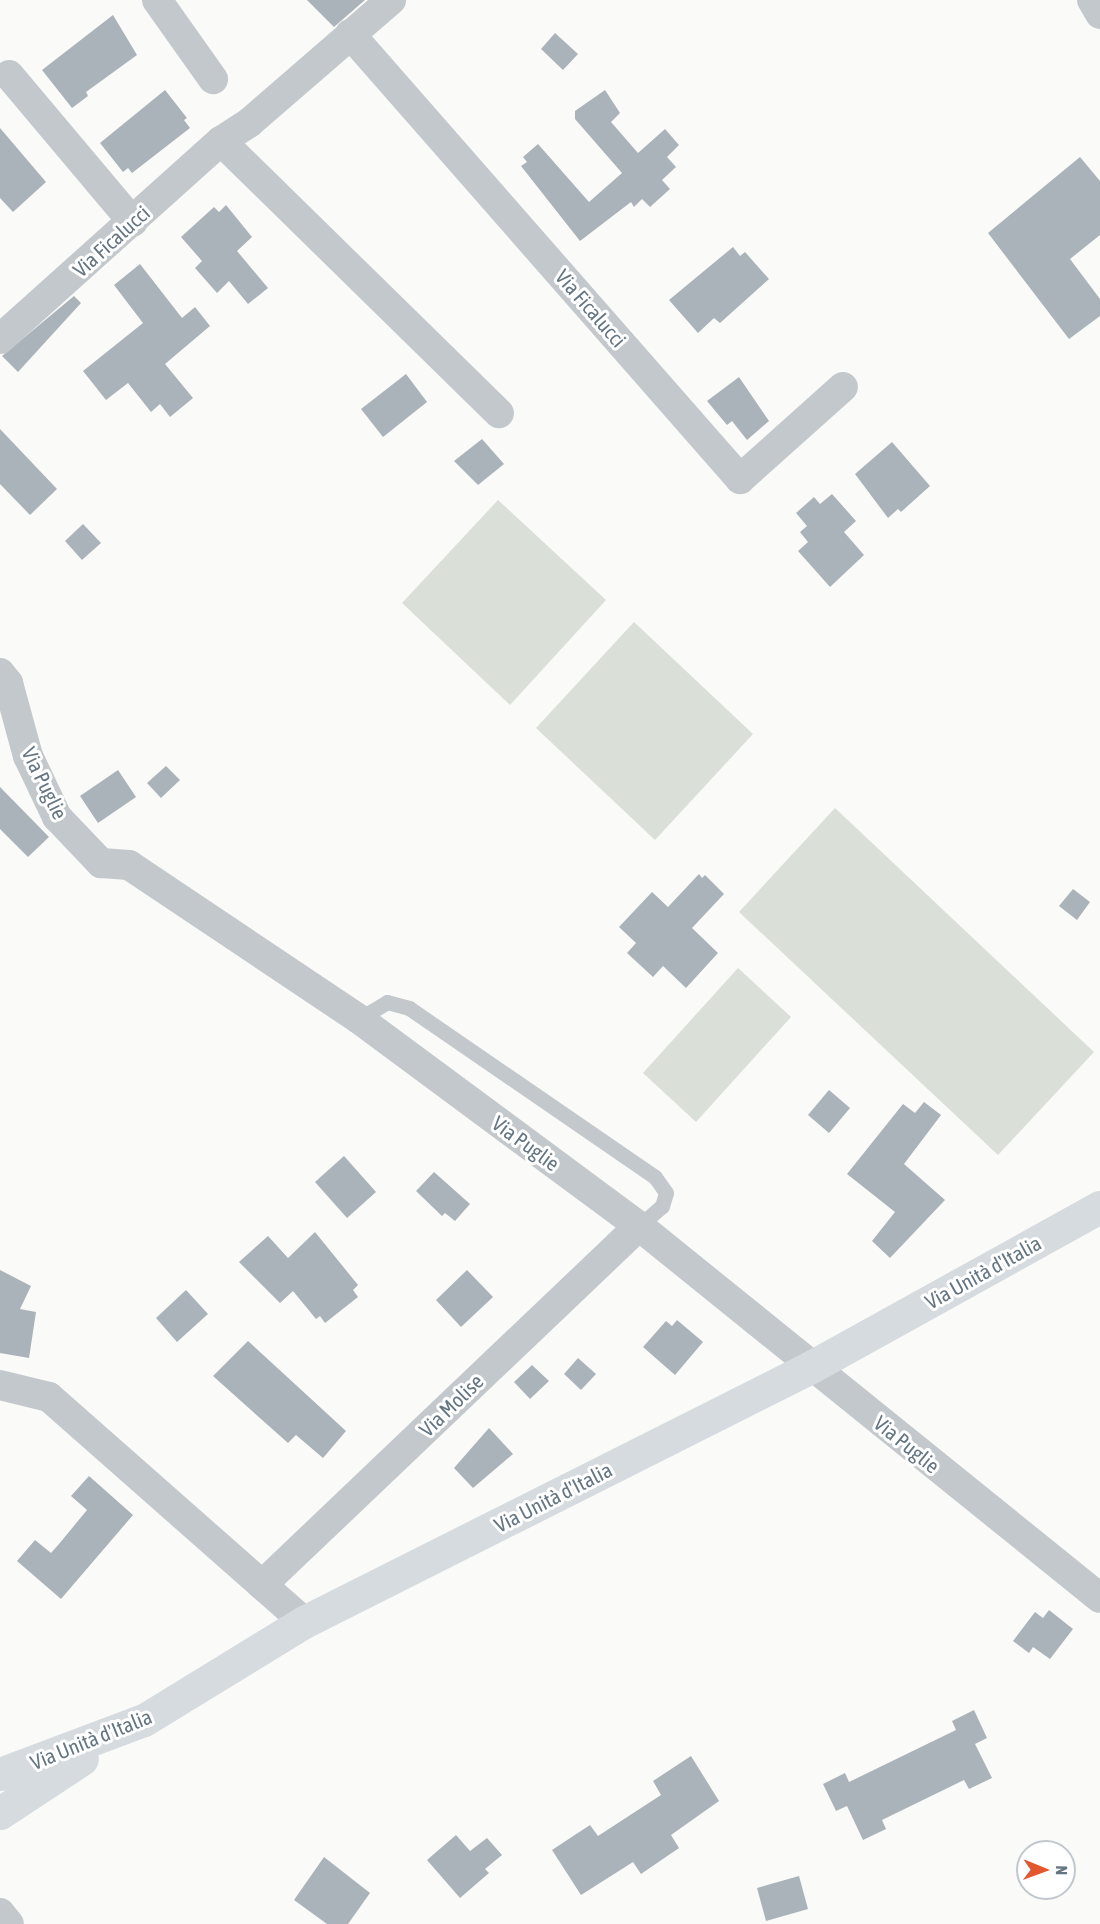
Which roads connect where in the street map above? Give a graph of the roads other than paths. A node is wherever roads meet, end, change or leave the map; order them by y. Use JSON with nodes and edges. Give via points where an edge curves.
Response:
{"nodes":[{"id":1,"x":157,"y":0,"type":"edge"},
{"id":2,"x":391,"y":0,"type":"edge"},
{"id":3,"x":1092,"y":0,"type":"edge"},
{"id":4,"x":1100,"y":14,"type":"edge"},
{"id":5,"x":351,"y":34,"type":"junction"},
{"id":6,"x":9,"y":75,"type":"dead end"},
{"id":7,"x":213,"y":79,"type":"dead end"},
{"id":8,"x":221,"y":141,"type":"junction"},
{"id":9,"x":133,"y":222,"type":"junction"},
{"id":10,"x":0,"y":339,"type":"edge"},
{"id":11,"x":843,"y":387,"type":"dead end"},
{"id":12,"x":499,"y":413,"type":"dead end"},
{"id":13,"x":0,"y":673,"type":"edge"},
{"id":14,"x":359,"y":1019,"type":"junction"},
{"id":15,"x":1100,"y":1207,"type":"edge"},
{"id":16,"x":639,"y":1226,"type":"junction"},
{"id":17,"x":811,"y":1367,"type":"junction"},
{"id":18,"x":0,"y":1385,"type":"edge"},
{"id":19,"x":262,"y":1585,"type":"junction"},
{"id":20,"x":1100,"y":1598,"type":"edge"},
{"id":21,"x":304,"y":1622,"type":"junction"},
{"id":22,"x":144,"y":1720,"type":"junction"},
{"id":23,"x":0,"y":1774,"type":"edge"},
{"id":24,"x":0,"y":1813,"type":"edge"},
{"id":25,"x":0,"y":1913,"type":"edge"},
{"id":26,"x":0,"y":1922,"type":"edge"},
{"id":27,"x":5,"y":1924,"type":"edge"},
{"id":28,"x":9,"y":1924,"type":"edge"}],
"edges":[{"from":1,"to":7,"type":"street"},
{"from":2,"to":5,"type":"street","name":"Via Ficalucci"},
{"from":3,"to":4,"type":"street"},
{"from":5,"to":8,"type":"street","name":"Via Ficalucci","via":[[249,123]]},
{"from":5,"to":11,"type":"street","name":"Via Ficalucci","via":[[740,478]]},
{"from":6,"to":9,"type":"street"},
{"from":8,"to":9,"type":"street","name":"Via Ficalucci"},
{"from":8,"to":12,"type":"street"},
{"from":9,"to":10,"type":"street","name":"Via Ficalucci"},
{"from":13,"to":14,"type":"street","name":"Via Puglie","via":[[8,683],[28,756],[57,818],[101,863],[129,865]]},
{"from":14,"to":16,"type":"street","name":"Via Puglie"},
{"from":14,"to":16,"type":"lane","via":[[387,1002],[409,1008],[655,1177],[666,1193],[662,1206]]},
{"from":15,"to":17,"type":"main road","name":"Via Unità d'Italia"},
{"from":16,"to":17,"type":"street","name":"Via Puglie"},
{"from":16,"to":19,"type":"street","name":"Via Molise"},
{"from":17,"to":20,"type":"street","name":"Via Puglie"},
{"from":17,"to":21,"type":"main road","name":"Via Unità d'Italia"},
{"from":18,"to":19,"type":"street","via":[[49,1397]]},
{"from":19,"to":21,"type":"street"},
{"from":21,"to":22,"type":"main road","name":"Via Unità d'Italia"},
{"from":22,"to":23,"type":"main road","name":"Via Unità d'Italia"},
{"from":22,"to":24,"type":"main road"},
{"from":25,"to":28,"type":"street"},
{"from":26,"to":27,"type":"street"}]}
